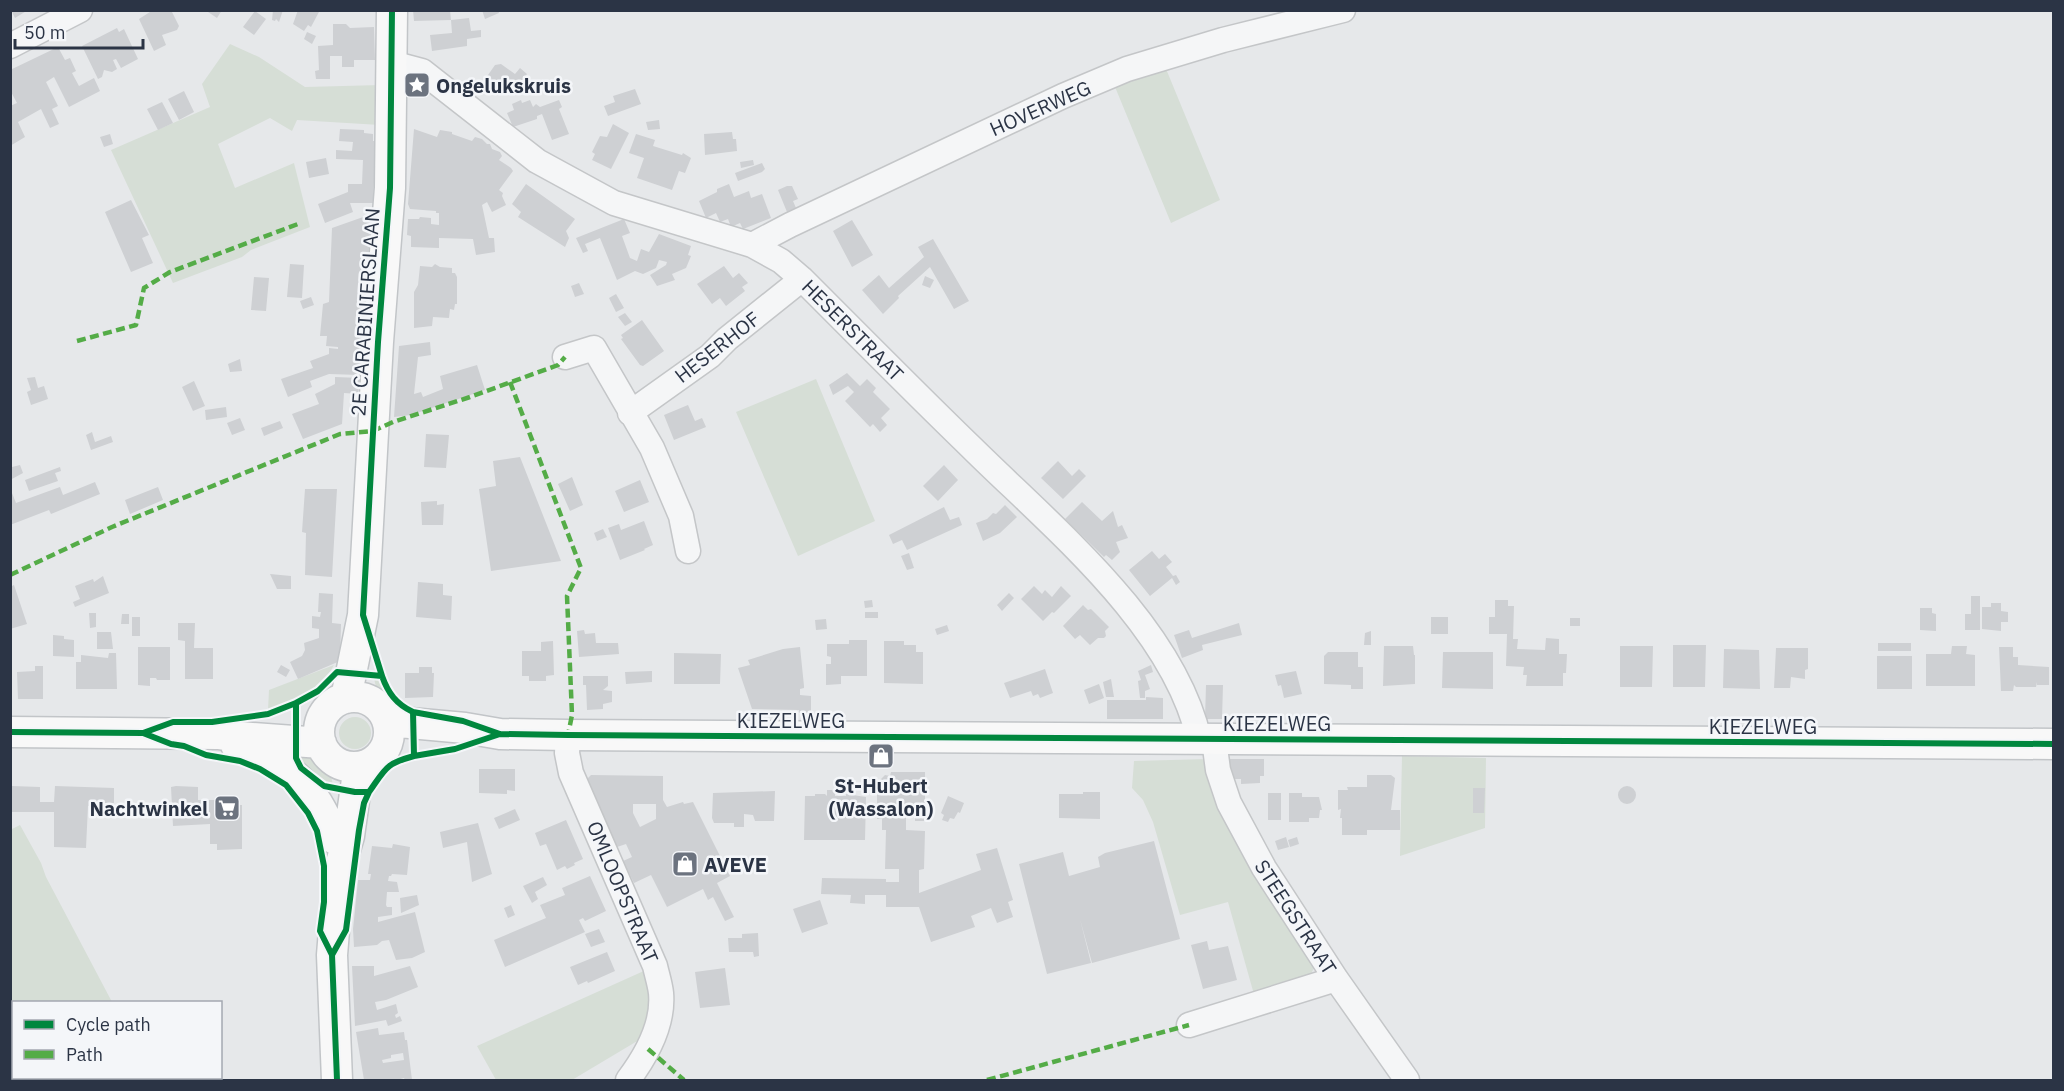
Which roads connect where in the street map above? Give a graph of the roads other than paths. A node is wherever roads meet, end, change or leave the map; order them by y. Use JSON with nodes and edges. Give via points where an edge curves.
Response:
{"nodes":[{"id":1,"x":80,"y":10,"type":"edge"},
{"id":2,"x":1343,"y":10,"type":"edge"},
{"id":3,"x":388,"y":11,"type":"edge"},
{"id":4,"x":10,"y":46,"type":"edge"},
{"id":5,"x":392,"y":63,"type":"junction"},
{"id":6,"x":752,"y":245,"type":"junction"},
{"id":7,"x":802,"y":279,"type":"junction"},
{"id":8,"x":565,"y":357,"type":"dead end"},
{"id":9,"x":630,"y":413,"type":"junction"},
{"id":10,"x":688,"y":551,"type":"dead end"},
{"id":11,"x":372,"y":717,"type":"junction"},
{"id":12,"x":10,"y":732,"type":"edge"},
{"id":13,"x":218,"y":734,"type":"junction"},
{"id":14,"x":568,"y":735,"type":"junction"},
{"id":15,"x":1206,"y":739,"type":"junction"},
{"id":16,"x":2054,"y":744,"type":"edge"},
{"id":17,"x":335,"y":749,"type":"junction"},
{"id":18,"x":335,"y":839,"type":"junction"},
{"id":19,"x":339,"y":870,"type":"junction"},
{"id":20,"x":1336,"y":979,"type":"junction"},
{"id":21,"x":335,"y":1015,"type":"junction"},
{"id":22,"x":1189,"y":1025,"type":"dead end"},
{"id":23,"x":337,"y":1080,"type":"edge"},
{"id":24,"x":349,"y":1080,"type":"edge"},
{"id":25,"x":628,"y":1080,"type":"edge"},
{"id":26,"x":1407,"y":1080,"type":"edge"}],
"edges":[{"from":1,"to":4,"type":"street"},
{"from":2,"to":6,"type":"street","name":"HOVERWEG","via":[[1127,69]]},
{"from":3,"to":5,"type":"main road","name":"2E CARABINIERSLAAN"},
{"from":5,"to":6,"type":"street","name":"HESERSTRAAT","via":[[422,71],[537,161],[614,203]]},
{"from":5,"to":11,"type":"main road","name":"2E CARABINIERSLAAN","via":[[390,188],[363,615],[356,642]]},
{"from":6,"to":7,"type":"street","name":"HESERSTRAAT"},
{"from":7,"to":9,"type":"street","name":"HESERHOF","via":[[710,356]]},
{"from":7,"to":15,"type":"street","name":"HESERSTRAAT","via":[[1090,563],[1148,631]]},
{"from":8,"to":9,"type":"street","via":[[594,348]]},
{"from":9,"to":10,"type":"street","via":[[649,441],[681,516]]},
{"from":11,"to":14,"type":"main road","name":"KIEZELWEG","via":[[396,743],[461,741],[500,734]]},
{"from":11,"to":17,"type":"main road","name":"KIEZELWEG","via":[[379,758]]},
{"from":11,"to":17,"type":"main road","name":"KIEZELWEG","via":[[331,705]]},
{"from":12,"to":13,"type":"main road"},
{"from":13,"to":17,"type":"main road","via":[[238,728]]},
{"from":13,"to":18,"type":"main road","via":[[295,775],[321,809]]},
{"from":14,"to":15,"type":"main road","name":"KIEZELWEG"},
{"from":14,"to":25,"type":"street","name":"OMLOOPSTRAAT","via":[[571,773],[655,966],[661,996],[655,1032]]},
{"from":15,"to":16,"type":"main road","name":"KIEZELWEG"},
{"from":15,"to":20,"type":"street","name":"STEEGSTRAAT","via":[[1229,803],[1264,868]]},
{"from":17,"to":18,"type":"main road","via":[[340,776]]},
{"from":17,"to":19,"type":"main road","via":[[357,779],[349,836]]},
{"from":18,"to":19,"type":"main road"},
{"from":19,"to":21,"type":"main road","via":[[332,955]]},
{"from":20,"to":22,"type":"street"},
{"from":20,"to":26,"type":"street","name":"STEEGSTRAAT"},
{"from":21,"to":23,"type":"main road"},
{"from":21,"to":24,"type":"main road"}]}
